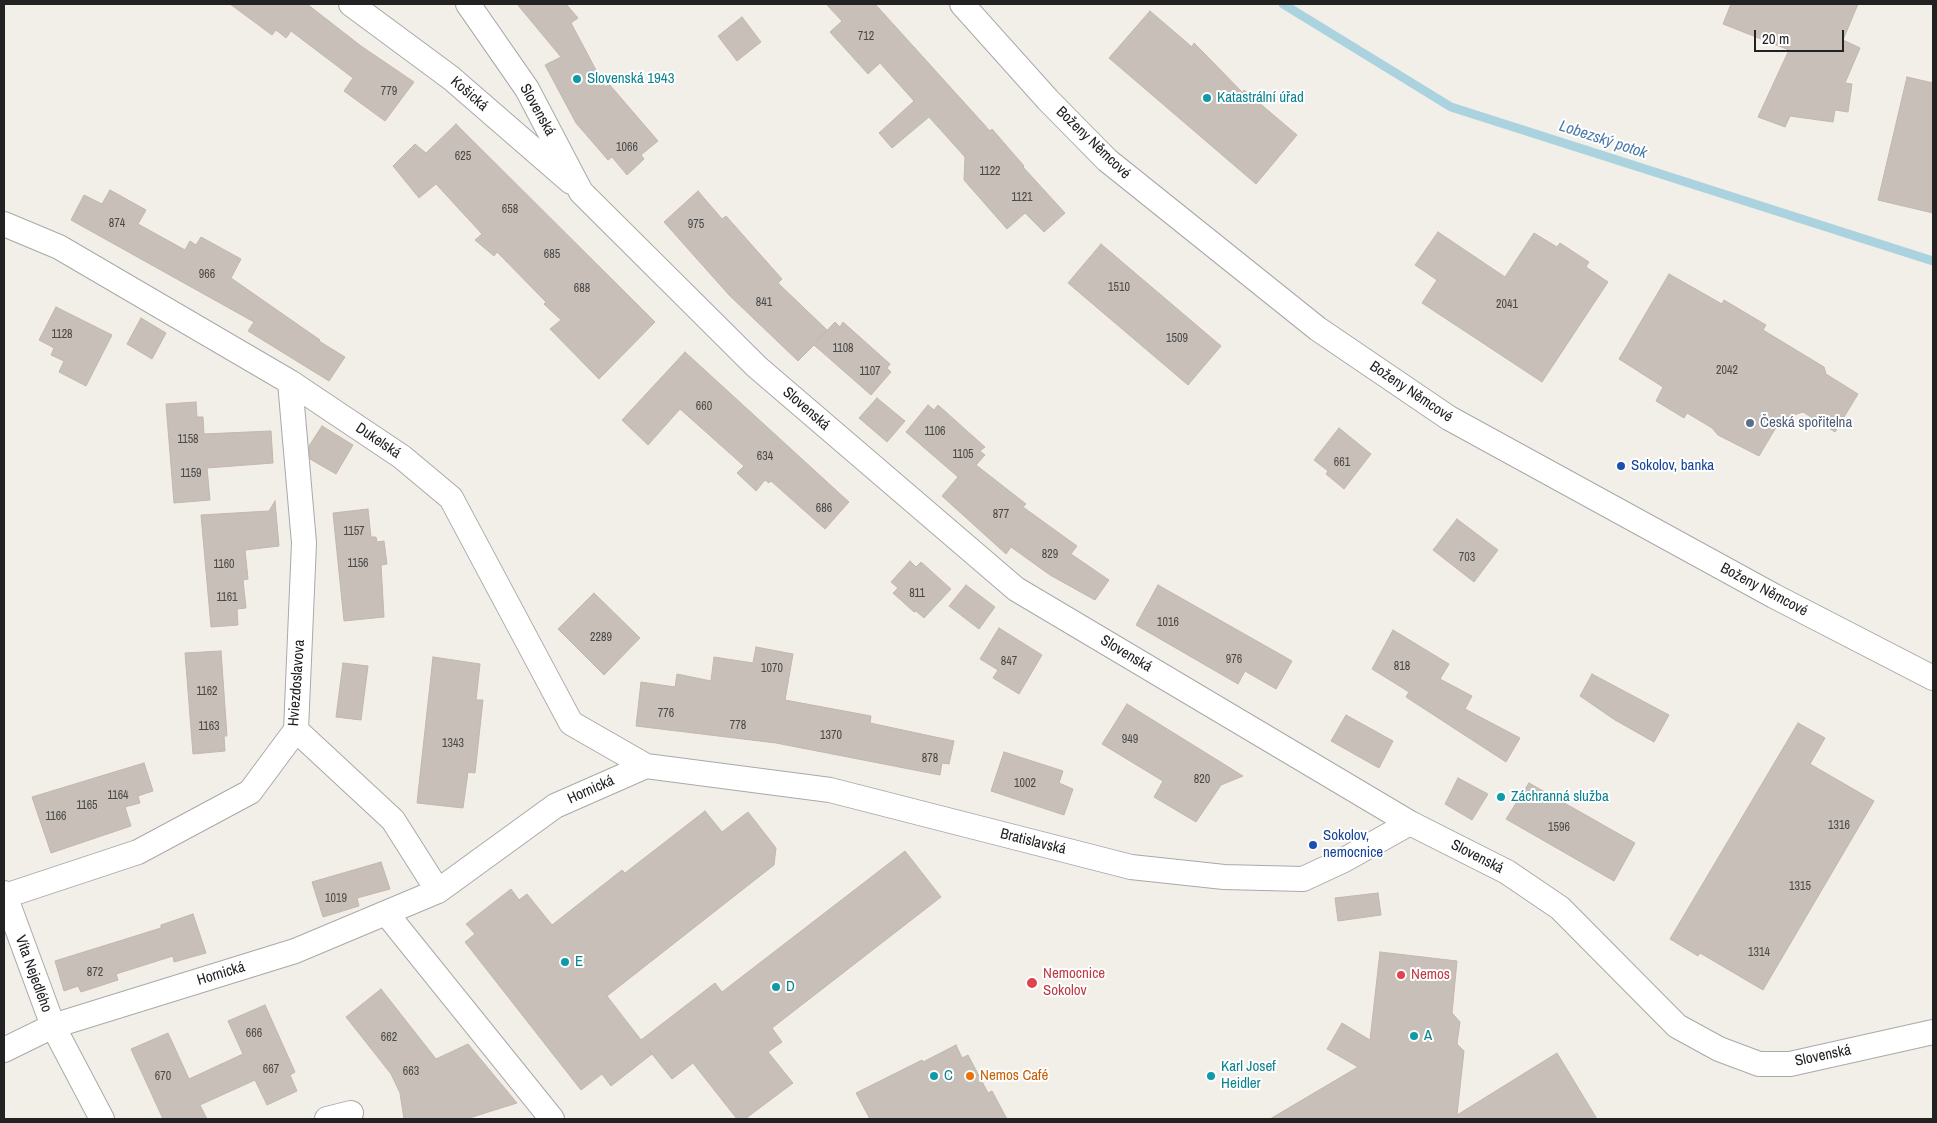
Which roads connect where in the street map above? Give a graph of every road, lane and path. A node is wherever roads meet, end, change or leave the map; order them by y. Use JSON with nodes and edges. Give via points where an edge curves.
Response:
{"nodes":[{"id":1,"x":351,"y":4,"type":"edge"},
{"id":2,"x":468,"y":4,"type":"edge"},
{"id":3,"x":962,"y":4,"type":"edge"},
{"id":4,"x":581,"y":192,"type":"junction"},
{"id":5,"x":4,"y":224,"type":"edge"},
{"id":6,"x":290,"y":382,"type":"junction"},
{"id":7,"x":1933,"y":678,"type":"edge"},
{"id":8,"x":296,"y":730,"type":"junction"},
{"id":9,"x":646,"y":766,"type":"junction"},
{"id":10,"x":1410,"y":823,"type":"junction"},
{"id":11,"x":438,"y":891,"type":"junction"},
{"id":12,"x":4,"y":894,"type":"edge"},
{"id":13,"x":386,"y":914,"type":"junction"},
{"id":14,"x":53,"y":1026,"type":"junction"},
{"id":15,"x":1933,"y":1032,"type":"edge"},
{"id":16,"x":4,"y":1050,"type":"edge"},
{"id":17,"x":351,"y":1112,"type":"dead end"},
{"id":18,"x":102,"y":1119,"type":"edge"},
{"id":19,"x":327,"y":1119,"type":"edge"},
{"id":20,"x":552,"y":1119,"type":"edge"}],
"edges":[{"from":1,"to":4,"type":"street","name":"Košická","via":[[451,78]]},
{"from":2,"to":4,"type":"street","name":"Slovenská","via":[[527,89]]},
{"from":3,"to":7,"type":"street","name":"Boženy Němcové","via":[[1107,160],[1318,329],[1449,418],[1774,596]]},
{"from":4,"to":10,"type":"street","name":"Slovenská","via":[[757,367],[1016,589]]},
{"from":5,"to":6,"type":"street","name":"Dukelská","via":[[59,248]]},
{"from":6,"to":8,"type":"street","name":"Hviezdoslavova","via":[[304,543]]},
{"from":6,"to":9,"type":"street","name":"Dukelská","via":[[402,457],[451,498],[571,722]]},
{"from":8,"to":11,"type":"street","via":[[393,820]]},
{"from":8,"to":12,"type":"street","name":"Hviezdoslavova","via":[[250,792],[138,852]]},
{"from":9,"to":10,"type":"street","name":"Bratislavská","via":[[830,790],[1132,867],[1224,877],[1303,879]]},
{"from":9,"to":11,"type":"street","name":"Hornická","via":[[555,806]]},
{"from":10,"to":15,"type":"street","name":"Slovenská","via":[[1507,872],[1560,908],[1677,1026],[1719,1049],[1759,1064],[1790,1064]]},
{"from":11,"to":13,"type":"street","name":"Hornická"},
{"from":12,"to":14,"type":"street","name":"Víta Nejedlého"},
{"from":13,"to":14,"type":"street","name":"Hornická","via":[[295,951]]},
{"from":13,"to":20,"type":"street"},
{"from":14,"to":16,"type":"street","name":"Hornická"},
{"from":14,"to":18,"type":"street"},
{"from":17,"to":19,"type":"street"}]}
